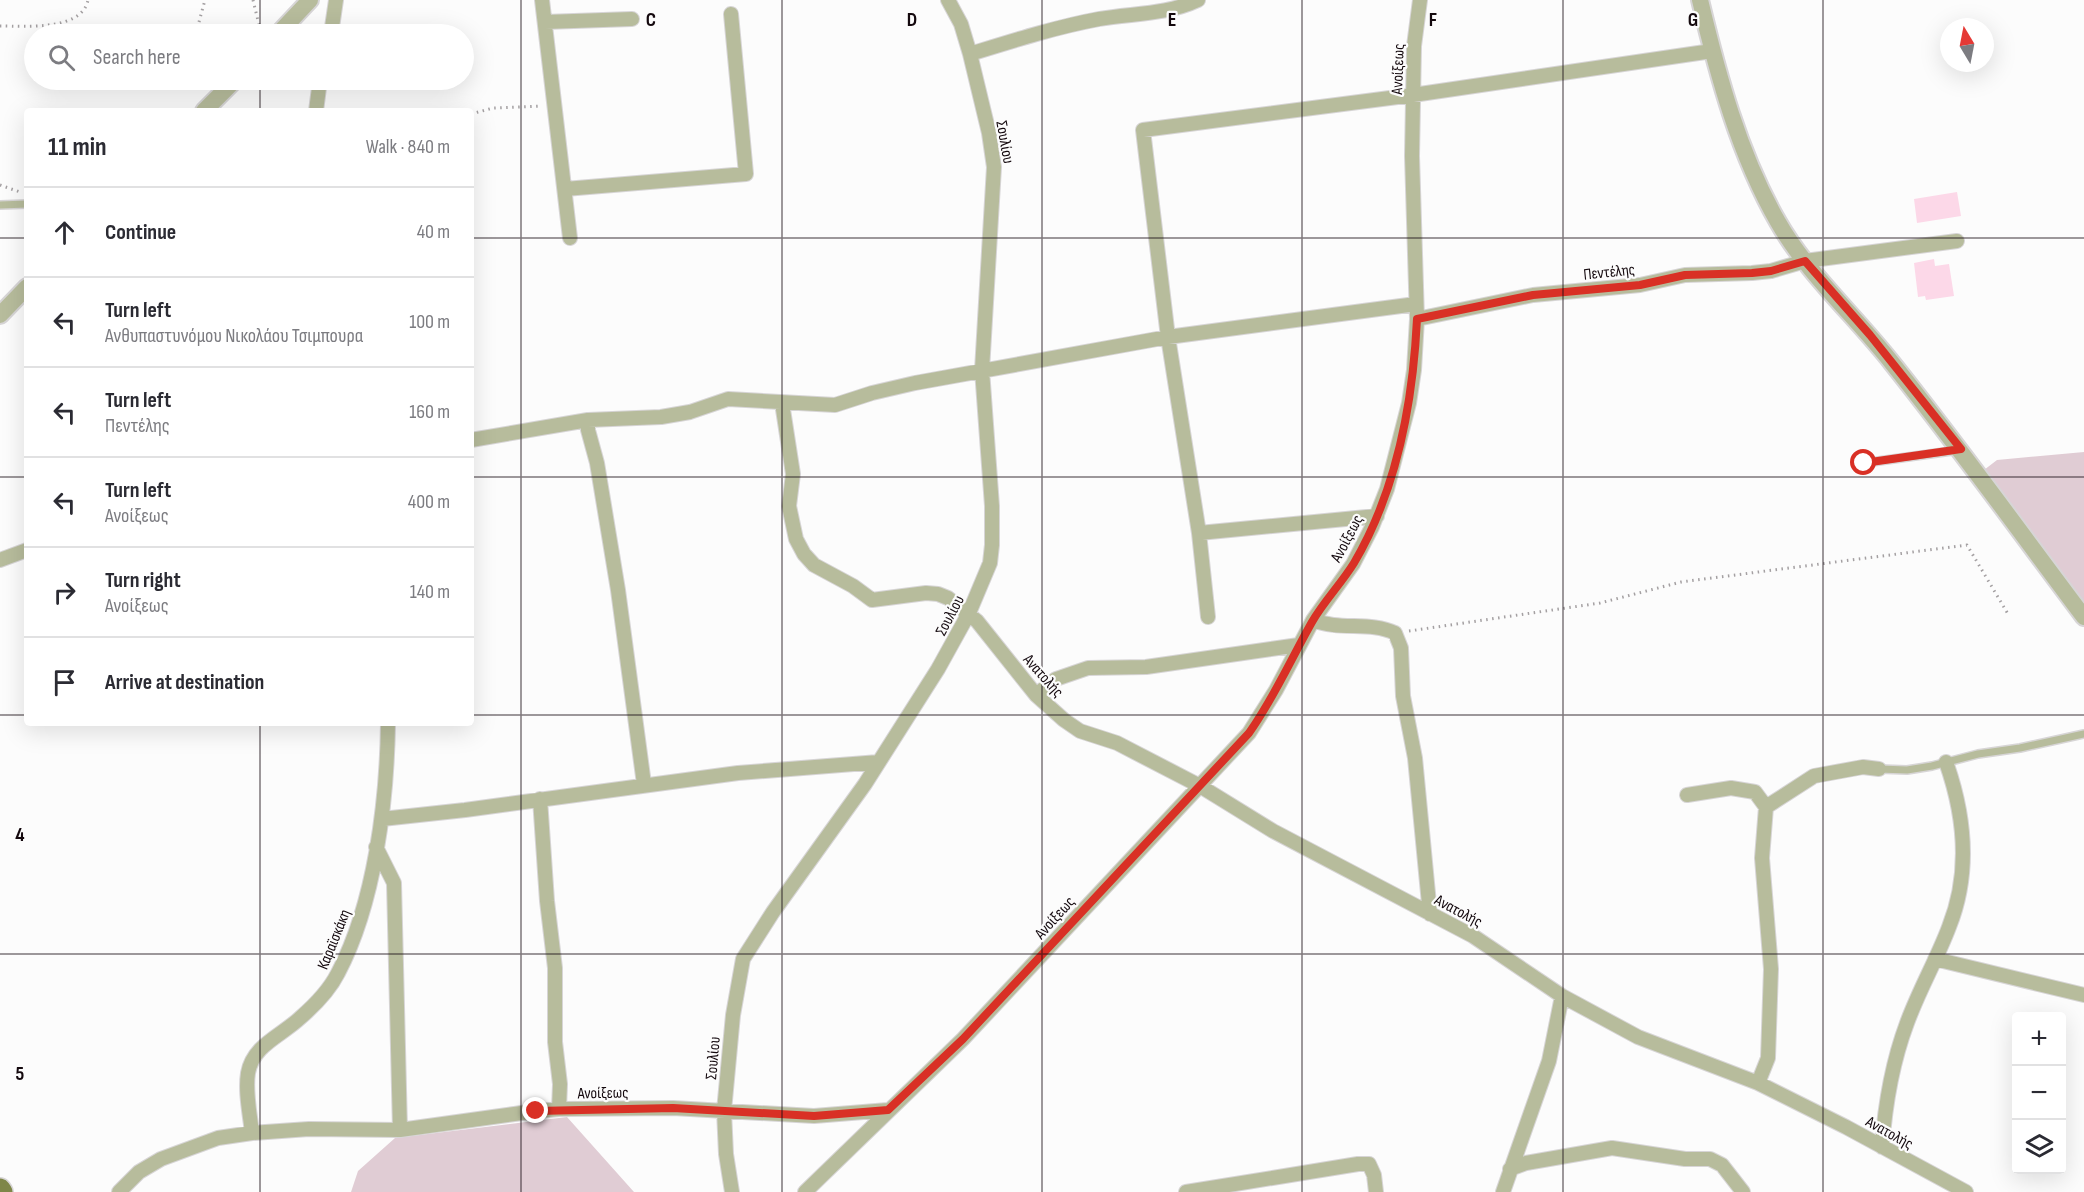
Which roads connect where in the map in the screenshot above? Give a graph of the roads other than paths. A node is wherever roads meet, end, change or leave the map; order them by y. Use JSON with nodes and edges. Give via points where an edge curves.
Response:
{"nodes":[{"id":1,"x":310,"y":0,"type":"edge"},
{"id":2,"x":336,"y":0,"type":"edge"},
{"id":3,"x":542,"y":0,"type":"edge"},
{"id":4,"x":948,"y":0,"type":"edge"},
{"id":5,"x":1198,"y":0,"type":"edge"},
{"id":6,"x":1420,"y":0,"type":"edge"},
{"id":7,"x":1700,"y":0,"type":"edge"},
{"id":8,"x":731,"y":14,"type":"dead end"},
{"id":9,"x":632,"y":19,"type":"dead end"},
{"id":10,"x":545,"y":22,"type":"junction"},
{"id":11,"x":287,"y":24,"type":"edge"},
{"id":12,"x":332,"y":24,"type":"edge"},
{"id":13,"x":1712,"y":51,"type":"junction"},
{"id":14,"x":970,"y":54,"type":"junction"},
{"id":15,"x":225,"y":90,"type":"edge"},
{"id":16,"x":319,"y":90,"type":"edge"},
{"id":17,"x":1413,"y":95,"type":"junction"},
{"id":18,"x":207,"y":108,"type":"edge"},
{"id":19,"x":316,"y":108,"type":"edge"},
{"id":20,"x":565,"y":189,"type":"junction"},
{"id":21,"x":24,"y":204,"type":"edge"},
{"id":22,"x":0,"y":205,"type":"edge"},
{"id":23,"x":570,"y":238,"type":"dead end"},
{"id":24,"x":1957,"y":241,"type":"dead end"},
{"id":25,"x":1805,"y":261,"type":"junction"},
{"id":26,"x":24,"y":290,"type":"edge"},
{"id":27,"x":1416,"y":304,"type":"junction"},
{"id":28,"x":0,"y":315,"type":"edge"},
{"id":29,"x":1417,"y":319,"type":"junction"},
{"id":30,"x":1168,"y":337,"type":"junction"},
{"id":31,"x":982,"y":370,"type":"junction"},
{"id":32,"x":782,"y":403,"type":"junction"},
{"id":33,"x":588,"y":420,"type":"junction"},
{"id":34,"x":474,"y":439,"type":"edge"},
{"id":35,"x":1961,"y":449,"type":"junction"},
{"id":36,"x":1864,"y":463,"type":"dead end"},
{"id":37,"x":1377,"y":516,"type":"junction"},
{"id":38,"x":1199,"y":533,"type":"junction"},
{"id":39,"x":24,"y":551,"type":"edge"},
{"id":40,"x":0,"y":560,"type":"edge"},
{"id":41,"x":969,"y":614,"type":"junction"},
{"id":42,"x":1208,"y":616,"type":"dead end"},
{"id":43,"x":2084,"y":617,"type":"edge"},
{"id":44,"x":1313,"y":620,"type":"junction"},
{"id":45,"x":1299,"y":645,"type":"junction"},
{"id":46,"x":1036,"y":695,"type":"junction"},
{"id":47,"x":388,"y":726,"type":"edge"},
{"id":48,"x":2084,"y":734,"type":"edge"},
{"id":49,"x":879,"y":762,"type":"junction"},
{"id":50,"x":1946,"y":762,"type":"junction"},
{"id":51,"x":1879,"y":769,"type":"joint"},
{"id":52,"x":644,"y":784,"type":"junction"},
{"id":53,"x":1200,"y":786,"type":"junction"},
{"id":54,"x":1688,"y":795,"type":"dead end"},
{"id":55,"x":540,"y":799,"type":"junction"},
{"id":56,"x":1766,"y":807,"type":"junction"},
{"id":57,"x":382,"y":819,"type":"junction"},
{"id":58,"x":376,"y":847,"type":"junction"},
{"id":59,"x":1430,"y":914,"type":"junction"},
{"id":60,"x":1935,"y":959,"type":"junction"},
{"id":61,"x":2084,"y":995,"type":"edge"},
{"id":62,"x":1562,"y":996,"type":"junction"},
{"id":63,"x":1758,"y":1083,"type":"junction"},
{"id":64,"x":559,"y":1109,"type":"junction"},
{"id":65,"x":888,"y":1110,"type":"junction"},
{"id":66,"x":724,"y":1111,"type":"junction"},
{"id":67,"x":400,"y":1130,"type":"junction"},
{"id":68,"x":252,"y":1133,"type":"junction"},
{"id":69,"x":1882,"y":1147,"type":"junction"},
{"id":70,"x":1510,"y":1169,"type":"junction"},
{"id":71,"x":119,"y":1192,"type":"edge"},
{"id":72,"x":732,"y":1192,"type":"edge"},
{"id":73,"x":805,"y":1192,"type":"edge"},
{"id":74,"x":1186,"y":1192,"type":"edge"},
{"id":75,"x":1376,"y":1192,"type":"edge"},
{"id":76,"x":1503,"y":1192,"type":"edge"},
{"id":77,"x":1743,"y":1192,"type":"edge"},
{"id":78,"x":1966,"y":1192,"type":"edge"}],
"edges":[{"from":1,"to":11,"type":"street"},
{"from":2,"to":12,"type":"street"},
{"from":3,"to":10,"type":"street"},
{"from":4,"to":14,"type":"street","name":"Σουλίου"},
{"from":5,"to":14,"type":"street","via":[[1161,12],[1084,22]]},
{"from":6,"to":17,"type":"street","name":"Ανοίξεως"},
{"from":7,"to":13,"type":"street"},
{"from":8,"to":20,"type":"street","via":[[746,174]]},
{"from":9,"to":10,"type":"street"},
{"from":10,"to":20,"type":"street"},
{"from":13,"to":17,"type":"street"},
{"from":13,"to":25,"type":"street","via":[[1733,120],[1759,183],[1778,222]]},
{"from":14,"to":31,"type":"street","name":"Σουλίου","via":[[994,167]]},
{"from":15,"to":18,"type":"street"},
{"from":16,"to":19,"type":"street"},
{"from":17,"to":27,"type":"street","name":"Ανοίξεως"},
{"from":17,"to":30,"type":"street","via":[[1143,130]]},
{"from":20,"to":23,"type":"street"},
{"from":21,"to":22,"type":"lane"},
{"from":24,"to":25,"type":"street","name":"Πεντέλης"},
{"from":25,"to":29,"type":"street","name":"Πεντέλης","via":[[1771,271],[1685,275],[1640,285],[1533,295]]},
{"from":25,"to":35,"type":"street"},
{"from":26,"to":28,"type":"street"},
{"from":27,"to":29,"type":"street","name":"Ανοίξεως"},
{"from":27,"to":30,"type":"street"},
{"from":29,"to":37,"type":"street","name":"Ανοίξεως","via":[[1409,403]]},
{"from":30,"to":31,"type":"street"},
{"from":30,"to":38,"type":"street"},
{"from":31,"to":32,"type":"street","via":[[882,390],[835,405]]},
{"from":31,"to":41,"type":"street","name":"Σουλίου","via":[[992,546],[990,563]]},
{"from":32,"to":33,"type":"street","via":[[728,399],[661,417]]},
{"from":32,"to":41,"type":"street","name":"Ανατολής","via":[[793,474],[790,518],[796,539],[809,560],[872,600],[939,594]]},
{"from":33,"to":34,"type":"street"},
{"from":33,"to":52,"type":"street","via":[[618,590]]},
{"from":35,"to":36,"type":"lane"},
{"from":35,"to":43,"type":"street"},
{"from":37,"to":38,"type":"street"},
{"from":37,"to":44,"type":"street","name":"Ανοίξεως","via":[[1353,564]]},
{"from":38,"to":42,"type":"street"},
{"from":39,"to":40,"type":"street"},
{"from":41,"to":46,"type":"street","name":"Ανατολής"},
{"from":41,"to":49,"type":"street","name":"Σουλίου"},
{"from":44,"to":45,"type":"street","name":"Ανοίξεως"},
{"from":44,"to":59,"type":"street","via":[[1337,627],[1383,627],[1395,633],[1401,648]]},
{"from":45,"to":46,"type":"street","via":[[1146,667],[1088,668],[1056,679]]},
{"from":45,"to":53,"type":"street","name":"Ανοίξεως","via":[[1249,733]]},
{"from":46,"to":53,"type":"street","name":"Ανατολής","via":[[1080,731],[1117,743]]},
{"from":47,"to":57,"type":"street","name":"Καραϊσκάκη"},
{"from":48,"to":50,"type":"lane"},
{"from":49,"to":52,"type":"street"},
{"from":49,"to":66,"type":"street","name":"Σουλίου","via":[[742,960]]},
{"from":50,"to":51,"type":"lane","via":[[1907,770]]},
{"from":50,"to":60,"type":"street","via":[[1957,793],[1962,879],[1955,912]]},
{"from":51,"to":56,"type":"street","via":[[1863,767],[1814,776]]},
{"from":52,"to":55,"type":"street"},
{"from":53,"to":59,"type":"street","name":"Ανατολής","via":[[1273,831]]},
{"from":53,"to":65,"type":"street","name":"Ανοίξεως","via":[[963,1039]]},
{"from":54,"to":56,"type":"street","via":[[1731,788],[1755,792]]},
{"from":55,"to":57,"type":"street"},
{"from":55,"to":64,"type":"street","via":[[555,968]]},
{"from":56,"to":63,"type":"street","via":[[1762,858],[1771,969],[1768,1058]]},
{"from":57,"to":58,"type":"street","name":"Καραϊσκάκη"},
{"from":58,"to":67,"type":"street","via":[[394,883]]},
{"from":58,"to":68,"type":"street","name":"Καραϊσκάκη","via":[[360,919],[338,974],[320,1000],[267,1043],[252,1063],[248,1082]]},
{"from":59,"to":62,"type":"street","name":"Ανατολής","via":[[1473,936]]},
{"from":60,"to":61,"type":"street"},
{"from":60,"to":69,"type":"street","via":[[1898,1049]]},
{"from":62,"to":63,"type":"street","name":"Ανατολής","via":[[1638,1037]]},
{"from":62,"to":70,"type":"street","via":[[1550,1061]]},
{"from":63,"to":69,"type":"street","name":"Ανατολής"},
{"from":64,"to":66,"type":"street","name":"Ανοίξεως"},
{"from":64,"to":67,"type":"street","name":"Ανοίξεως"},
{"from":65,"to":66,"type":"street","name":"Ανοίξεως","via":[[814,1116]]},
{"from":65,"to":73,"type":"street"},
{"from":66,"to":72,"type":"street","name":"Σουλίου"},
{"from":67,"to":68,"type":"street","name":"Ανοίξεως"},
{"from":68,"to":71,"type":"street","name":"Ανοίξεως","via":[[218,1138],[160,1159],[139,1172]]},
{"from":69,"to":78,"type":"street","name":"Ανατολής"},
{"from":70,"to":76,"type":"street"},
{"from":70,"to":77,"type":"street","via":[[1612,1148],[1710,1159],[1722,1165]]},
{"from":74,"to":75,"type":"street","via":[[1358,1164],[1369,1164]]}]}
